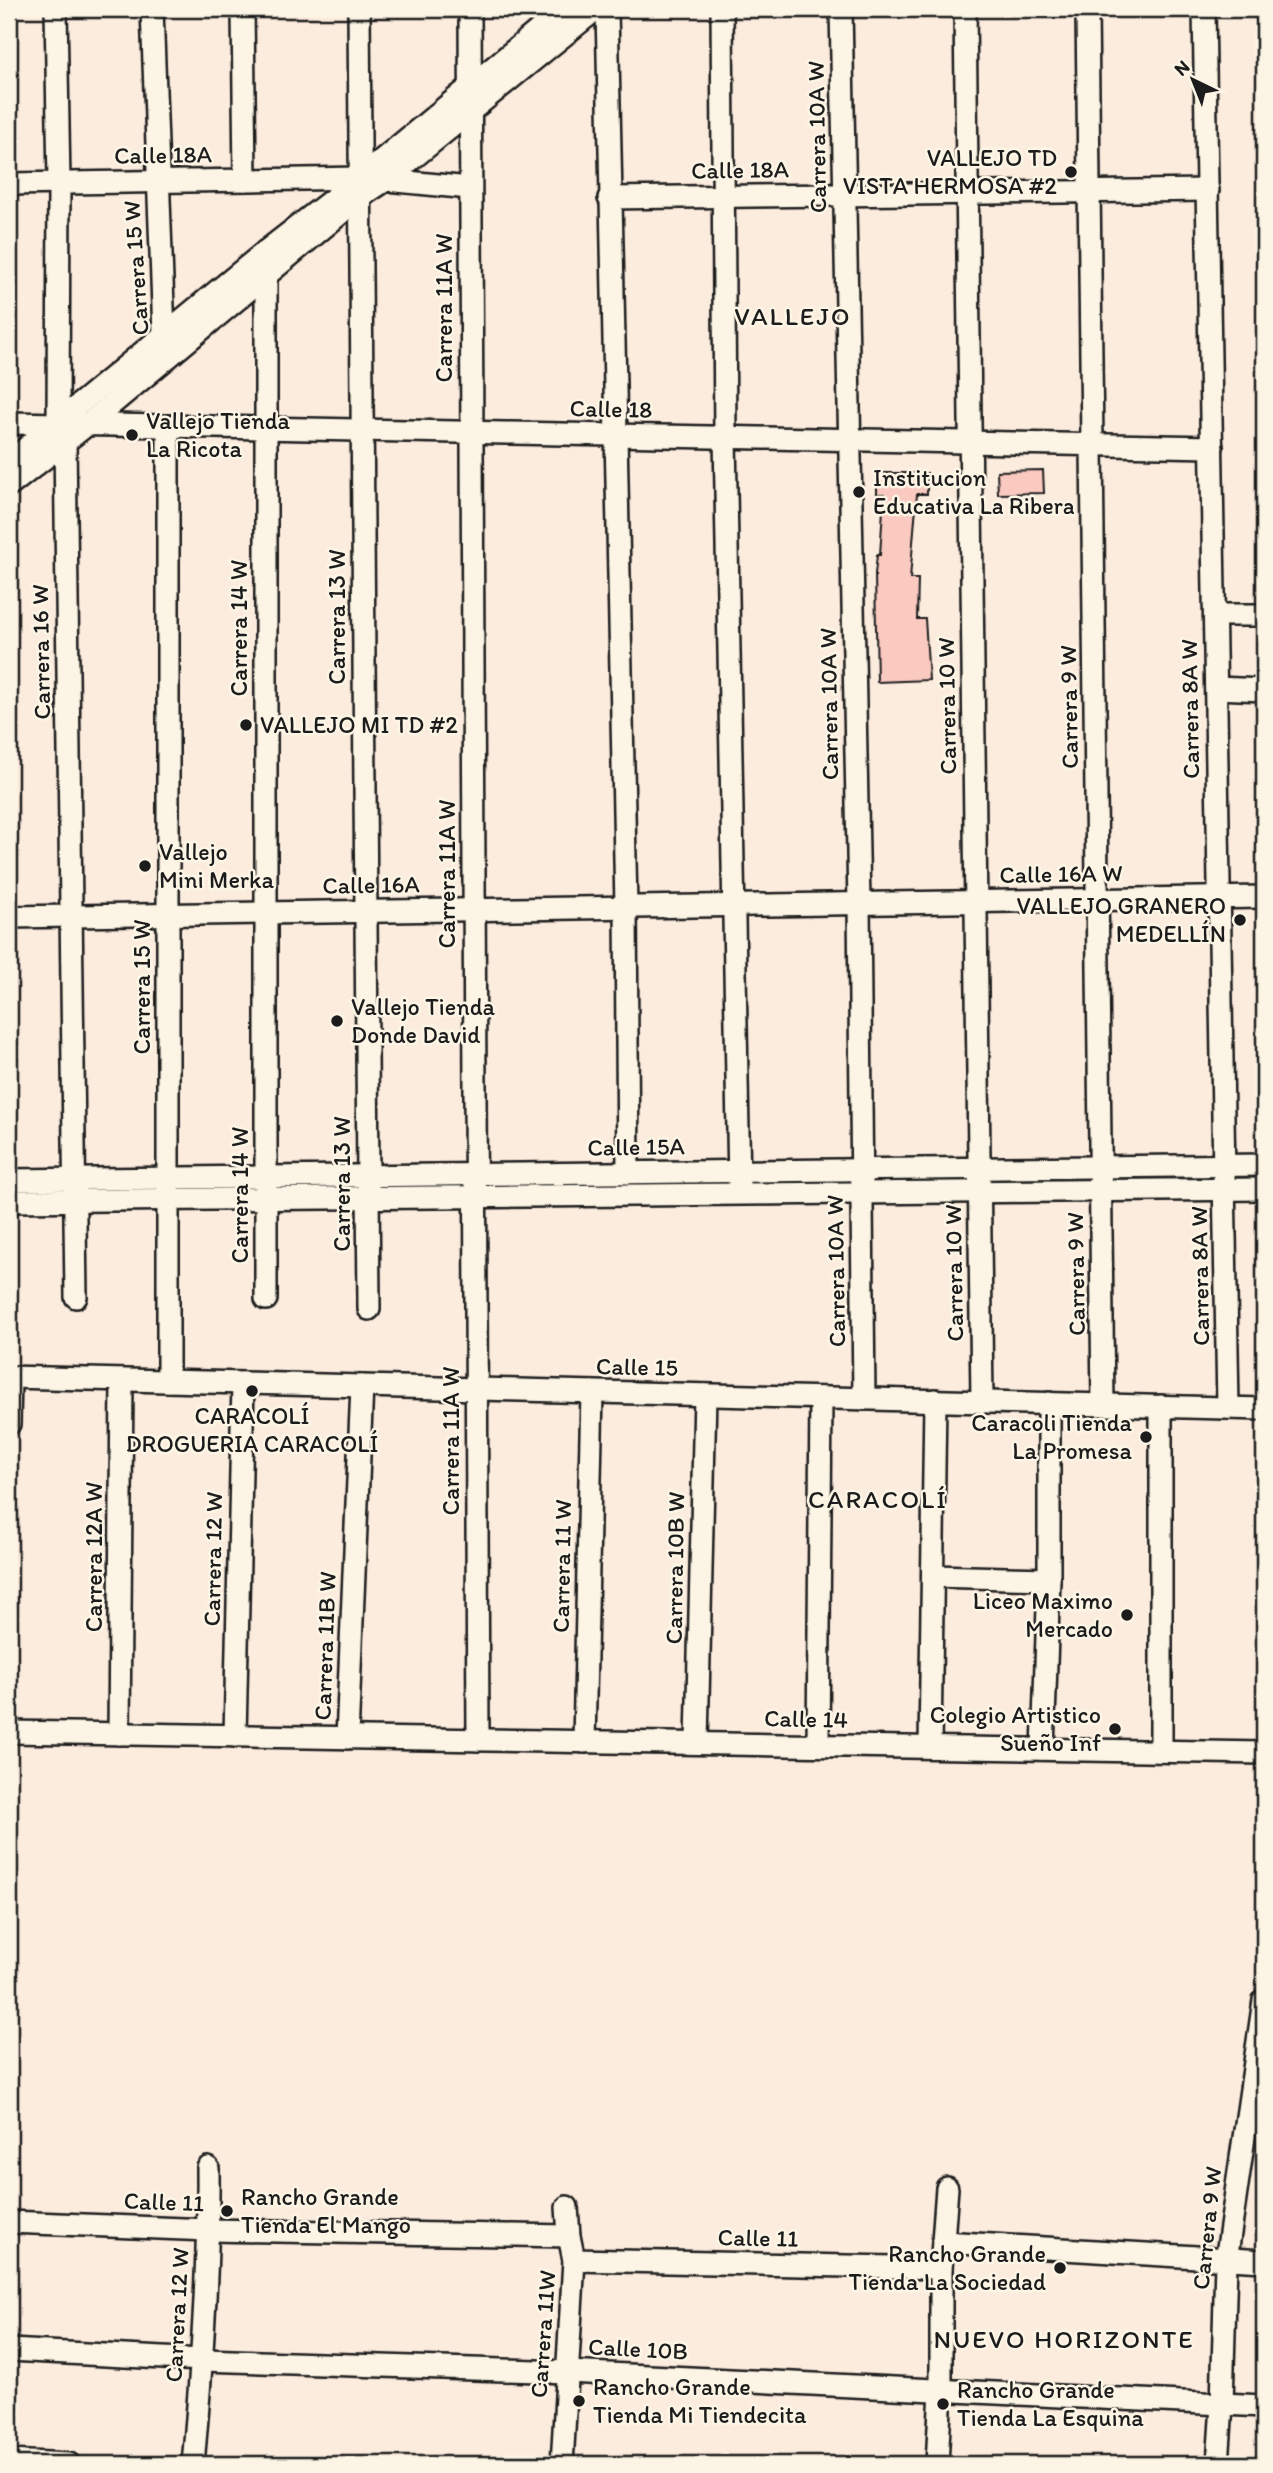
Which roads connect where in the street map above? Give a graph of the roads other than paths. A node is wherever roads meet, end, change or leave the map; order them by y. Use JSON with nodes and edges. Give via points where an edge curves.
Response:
{"nodes":[{"id":1,"x":56,"y":9,"type":"edge"},
{"id":2,"x":152,"y":9,"type":"edge"},
{"id":3,"x":243,"y":9,"type":"edge"},
{"id":4,"x":359,"y":9,"type":"edge"},
{"id":5,"x":470,"y":9,"type":"edge"},
{"id":6,"x":564,"y":9,"type":"edge"},
{"id":7,"x":596,"y":9,"type":"edge"},
{"id":8,"x":607,"y":9,"type":"edge"},
{"id":9,"x":722,"y":9,"type":"edge"},
{"id":10,"x":841,"y":9,"type":"edge"},
{"id":11,"x":965,"y":9,"type":"edge"},
{"id":12,"x":1087,"y":9,"type":"edge"},
{"id":13,"x":1205,"y":9,"type":"edge"},
{"id":14,"x":472,"y":84,"type":"junction"},
{"id":15,"x":471,"y":110,"type":"junction"},
{"id":16,"x":245,"y":180,"type":"junction"},
{"id":17,"x":386,"y":180,"type":"junction"},
{"id":18,"x":157,"y":181,"type":"junction"},
{"id":19,"x":59,"y":183,"type":"junction"},
{"id":20,"x":9,"y":184,"type":"edge"},
{"id":21,"x":360,"y":187,"type":"junction"},
{"id":22,"x":470,"y":188,"type":"junction"},
{"id":23,"x":1208,"y":190,"type":"junction"},
{"id":24,"x":1090,"y":192,"type":"junction"},
{"id":25,"x":967,"y":194,"type":"junction"},
{"id":26,"x":844,"y":195,"type":"junction"},
{"id":27,"x":724,"y":197,"type":"junction"},
{"id":28,"x":609,"y":198,"type":"junction"},
{"id":29,"x":266,"y":251,"type":"junction"},
{"id":30,"x":264,"y":278,"type":"junction"},
{"id":31,"x":164,"y":334,"type":"junction"},
{"id":32,"x":171,"y":354,"type":"junction"},
{"id":33,"x":9,"y":422,"type":"edge"},
{"id":34,"x":88,"y":424,"type":"junction"},
{"id":35,"x":168,"y":426,"type":"junction"},
{"id":36,"x":265,"y":428,"type":"junction"},
{"id":37,"x":362,"y":430,"type":"junction"},
{"id":38,"x":61,"y":432,"type":"junction"},
{"id":39,"x":471,"y":432,"type":"junction"},
{"id":40,"x":614,"y":435,"type":"junction"},
{"id":41,"x":725,"y":437,"type":"junction"},
{"id":42,"x":849,"y":440,"type":"junction"},
{"id":43,"x":971,"y":443,"type":"junction"},
{"id":44,"x":1093,"y":445,"type":"junction"},
{"id":45,"x":1212,"y":447,"type":"junction"},
{"id":46,"x":9,"y":461,"type":"edge"},
{"id":47,"x":9,"y":486,"type":"edge"},
{"id":48,"x":1215,"y":615,"type":"junction"},
{"id":49,"x":1264,"y":615,"type":"edge"},
{"id":50,"x":1216,"y":688,"type":"junction"},
{"id":51,"x":1264,"y":690,"type":"edge"},
{"id":52,"x":1264,"y":897,"type":"edge"},
{"id":53,"x":1219,"y":898,"type":"junction"},
{"id":54,"x":1097,"y":899,"type":"junction"},
{"id":55,"x":976,"y":901,"type":"junction"},
{"id":56,"x":859,"y":903,"type":"junction"},
{"id":57,"x":732,"y":905,"type":"junction"},
{"id":58,"x":626,"y":907,"type":"junction"},
{"id":59,"x":474,"y":909,"type":"junction"},
{"id":60,"x":366,"y":911,"type":"junction"},
{"id":61,"x":266,"y":912,"type":"junction"},
{"id":62,"x":168,"y":914,"type":"junction"},
{"id":63,"x":70,"y":916,"type":"junction"},
{"id":64,"x":9,"y":917,"type":"edge"},
{"id":65,"x":1264,"y":1165,"type":"edge"},
{"id":66,"x":1224,"y":1166,"type":"junction"},
{"id":67,"x":1101,"y":1167,"type":"junction"},
{"id":68,"x":979,"y":1169,"type":"junction"},
{"id":69,"x":860,"y":1170,"type":"junction"},
{"id":70,"x":739,"y":1171,"type":"junction"},
{"id":71,"x":603,"y":1173,"type":"junction"},
{"id":72,"x":628,"y":1173,"type":"junction"},
{"id":73,"x":475,"y":1175,"type":"junction"},
{"id":74,"x":9,"y":1180,"type":"edge"},
{"id":75,"x":368,"y":1187,"type":"junction"},
{"id":76,"x":266,"y":1188,"type":"junction"},
{"id":77,"x":168,"y":1189,"type":"junction"},
{"id":78,"x":1224,"y":1189,"type":"junction"},
{"id":79,"x":1264,"y":1189,"type":"edge"},
{"id":80,"x":75,"y":1190,"type":"junction"},
{"id":81,"x":1101,"y":1190,"type":"junction"},
{"id":82,"x":979,"y":1192,"type":"junction"},
{"id":83,"x":861,"y":1193,"type":"junction"},
{"id":84,"x":739,"y":1194,"type":"junction"},
{"id":85,"x":603,"y":1195,"type":"junction"},
{"id":86,"x":476,"y":1196,"type":"junction"},
{"id":87,"x":9,"y":1201,"type":"edge"},
{"id":88,"x":76,"y":1297,"type":"dead end"},
{"id":89,"x":266,"y":1299,"type":"dead end"},
{"id":90,"x":369,"y":1309,"type":"dead end"},
{"id":91,"x":9,"y":1377,"type":"edge"},
{"id":92,"x":122,"y":1380,"type":"junction"},
{"id":93,"x":168,"y":1381,"type":"junction"},
{"id":94,"x":243,"y":1383,"type":"junction"},
{"id":95,"x":362,"y":1386,"type":"junction"},
{"id":96,"x":477,"y":1389,"type":"junction"},
{"id":97,"x":592,"y":1392,"type":"junction"},
{"id":98,"x":705,"y":1395,"type":"junction"},
{"id":99,"x":821,"y":1398,"type":"junction"},
{"id":100,"x":864,"y":1399,"type":"junction"},
{"id":101,"x":934,"y":1400,"type":"junction"},
{"id":102,"x":982,"y":1402,"type":"junction"},
{"id":103,"x":1049,"y":1403,"type":"junction"},
{"id":104,"x":1103,"y":1405,"type":"junction"},
{"id":105,"x":1161,"y":1406,"type":"junction"},
{"id":106,"x":1228,"y":1408,"type":"junction"},
{"id":107,"x":1264,"y":1409,"type":"edge"},
{"id":108,"x":9,"y":1424,"type":"edge"},
{"id":109,"x":933,"y":1576,"type":"junction"},
{"id":110,"x":1049,"y":1579,"type":"junction"},
{"id":111,"x":9,"y":1732,"type":"edge"},
{"id":112,"x":119,"y":1734,"type":"junction"},
{"id":113,"x":234,"y":1736,"type":"junction"},
{"id":114,"x":347,"y":1738,"type":"junction"},
{"id":115,"x":478,"y":1740,"type":"junction"},
{"id":116,"x":584,"y":1742,"type":"junction"},
{"id":117,"x":697,"y":1743,"type":"junction"},
{"id":118,"x":818,"y":1745,"type":"junction"},
{"id":119,"x":930,"y":1747,"type":"junction"},
{"id":120,"x":1042,"y":1749,"type":"junction"},
{"id":121,"x":1161,"y":1751,"type":"junction"},
{"id":122,"x":1264,"y":1753,"type":"edge"},
{"id":123,"x":1264,"y":2000,"type":"edge"},
{"id":124,"x":208,"y":2168,"type":"dead end"},
{"id":125,"x":947,"y":2188,"type":"dead end"},
{"id":126,"x":568,"y":2207,"type":"dead end"},
{"id":127,"x":9,"y":2222,"type":"edge"},
{"id":128,"x":209,"y":2230,"type":"junction"},
{"id":129,"x":569,"y":2236,"type":"junction"},
{"id":130,"x":943,"y":2242,"type":"junction"},
{"id":131,"x":574,"y":2260,"type":"junction"},
{"id":132,"x":1226,"y":2261,"type":"junction"},
{"id":133,"x":1264,"y":2262,"type":"edge"},
{"id":134,"x":941,"y":2268,"type":"junction"},
{"id":135,"x":9,"y":2350,"type":"edge"},
{"id":136,"x":202,"y":2360,"type":"junction"},
{"id":137,"x":567,"y":2372,"type":"junction"},
{"id":138,"x":941,"y":2390,"type":"junction"},
{"id":139,"x":1222,"y":2405,"type":"junction"},
{"id":140,"x":1264,"y":2406,"type":"edge"},
{"id":141,"x":9,"y":2461,"type":"edge"},
{"id":142,"x":69,"y":2464,"type":"edge"},
{"id":143,"x":193,"y":2464,"type":"edge"},
{"id":144,"x":562,"y":2464,"type":"edge"},
{"id":145,"x":937,"y":2464,"type":"edge"},
{"id":146,"x":1218,"y":2464,"type":"edge"}],
"edges":[{"from":1,"to":19,"type":"street","name":"Carrera 16 W"},
{"from":2,"to":18,"type":"street","name":"Carrera 15 W"},
{"from":3,"to":16,"type":"street"},
{"from":4,"to":21,"type":"street","name":"Carrera 13 W"},
{"from":5,"to":14,"type":"street","name":"Carrera 11A W"},
{"from":6,"to":14,"type":"street"},
{"from":7,"to":15,"type":"street"},
{"from":8,"to":28,"type":"street"},
{"from":9,"to":27,"type":"street"},
{"from":10,"to":26,"type":"street","name":"Carrera 10A W"},
{"from":11,"to":25,"type":"street","name":"Carrera 10 W"},
{"from":12,"to":24,"type":"street","name":"Carrera 9 W"},
{"from":13,"to":23,"type":"street","name":"Carrera 8A W"},
{"from":14,"to":15,"type":"street","name":"Carrera 11A W"},
{"from":14,"to":21,"type":"street"},
{"from":15,"to":17,"type":"street"},
{"from":15,"to":22,"type":"street","name":"Carrera 11A W"},
{"from":16,"to":18,"type":"street","name":"Calle 18A"},
{"from":16,"to":21,"type":"street","name":"Calle 18A"},
{"from":17,"to":21,"type":"street"},
{"from":17,"to":22,"type":"street"},
{"from":18,"to":19,"type":"street","name":"Calle 18A"},
{"from":18,"to":31,"type":"street","name":"Carrera 15 W"},
{"from":19,"to":20,"type":"street","name":"Calle 18A"},
{"from":19,"to":38,"type":"street","name":"Carrera 16 W"},
{"from":21,"to":29,"type":"street"},
{"from":21,"to":30,"type":"street"},
{"from":21,"to":37,"type":"street","name":"Carrera 13 W"},
{"from":22,"to":39,"type":"street","name":"Carrera 11A W"},
{"from":23,"to":24,"type":"street","name":"Calle 18A"},
{"from":23,"to":45,"type":"street","name":"Carrera 8A W"},
{"from":24,"to":25,"type":"street","name":"Calle 18A"},
{"from":24,"to":44,"type":"street","name":"Carrera 9 W"},
{"from":25,"to":26,"type":"street","name":"Calle 18A"},
{"from":25,"to":43,"type":"street","name":"Carrera 10 W"},
{"from":26,"to":27,"type":"street","name":"Calle 18A"},
{"from":26,"to":42,"type":"street","name":"Carrera 10A W"},
{"from":27,"to":28,"type":"street","name":"Calle 18A"},
{"from":27,"to":41,"type":"street"},
{"from":28,"to":40,"type":"street"},
{"from":29,"to":30,"type":"street","name":"Carrera 14 W"},
{"from":29,"to":31,"type":"street"},
{"from":30,"to":32,"type":"street"},
{"from":30,"to":36,"type":"street","name":"Carrera 14 W"},
{"from":31,"to":32,"type":"street","name":"Carrera 15 W"},
{"from":31,"to":38,"type":"street"},
{"from":32,"to":34,"type":"street"},
{"from":33,"to":38,"type":"street"},
{"from":34,"to":35,"type":"street","name":"Calle 18"},
{"from":34,"to":38,"type":"street"},
{"from":35,"to":36,"type":"street","name":"Calle 18"},
{"from":35,"to":62,"type":"street","name":"Carrera 15 W"},
{"from":36,"to":37,"type":"street","name":"Calle 18"},
{"from":36,"to":61,"type":"street","name":"Carrera 14 W"},
{"from":37,"to":39,"type":"street","name":"Calle 18"},
{"from":37,"to":60,"type":"street","name":"Carrera 13 W"},
{"from":38,"to":46,"type":"street"},
{"from":38,"to":47,"type":"street"},
{"from":38,"to":63,"type":"street","name":"Carrera 16 W"},
{"from":39,"to":40,"type":"street","name":"Calle 18"},
{"from":39,"to":59,"type":"street","name":"Carrera 11A W"},
{"from":40,"to":41,"type":"street","name":"Calle 18"},
{"from":40,"to":58,"type":"street"},
{"from":41,"to":42,"type":"street","name":"Calle 18"},
{"from":41,"to":57,"type":"street"},
{"from":42,"to":43,"type":"street","name":"Calle 18"},
{"from":42,"to":56,"type":"street","name":"Carrera 10A W"},
{"from":43,"to":44,"type":"street","name":"Calle 18"},
{"from":43,"to":55,"type":"street","name":"Carrera 10 W"},
{"from":44,"to":45,"type":"street","name":"Calle 18"},
{"from":44,"to":54,"type":"street","name":"Carrera 9 W"},
{"from":45,"to":48,"type":"street","name":"Carrera 8A W"},
{"from":48,"to":49,"type":"street"},
{"from":48,"to":50,"type":"street","name":"Carrera 8A W"},
{"from":50,"to":51,"type":"street"},
{"from":50,"to":53,"type":"street","name":"Carrera 8A W"},
{"from":52,"to":53,"type":"street","name":"Calle 16A W"},
{"from":53,"to":54,"type":"street","name":"Calle 16A W"},
{"from":53,"to":66,"type":"street","name":"Carrera 8A W"},
{"from":54,"to":55,"type":"street","name":"Calle 16A W"},
{"from":54,"to":67,"type":"street","name":"Carrera 9 W"},
{"from":55,"to":56,"type":"street","name":"Calle 16A W"},
{"from":55,"to":68,"type":"street","name":"Carrera 10 W"},
{"from":56,"to":57,"type":"street","name":"Calle 16A"},
{"from":56,"to":69,"type":"street","name":"Carrera 10A W"},
{"from":57,"to":58,"type":"street","name":"Calle 16A"},
{"from":57,"to":70,"type":"street"},
{"from":58,"to":59,"type":"street","name":"Calle 16A"},
{"from":58,"to":72,"type":"street"},
{"from":59,"to":60,"type":"street","name":"Calle 16A"},
{"from":59,"to":73,"type":"street","name":"Carrera 11A W"},
{"from":60,"to":61,"type":"street","name":"Calle 16A"},
{"from":60,"to":75,"type":"street","name":"Carrera 13 W"},
{"from":61,"to":62,"type":"street","name":"Calle 16A"},
{"from":61,"to":76,"type":"street","name":"Carrera 14 W"},
{"from":62,"to":63,"type":"street","name":"Calle 16A"},
{"from":62,"to":77,"type":"street","name":"Carrera 15 W"},
{"from":63,"to":64,"type":"street","name":"Calle 16A"},
{"from":63,"to":80,"type":"street","name":"Carrera 16 W"},
{"from":65,"to":66,"type":"street","name":"Calle 15A"},
{"from":66,"to":67,"type":"street","name":"Calle 15A"},
{"from":66,"to":78,"type":"street","name":"Carrera 8A W"},
{"from":67,"to":68,"type":"street","name":"Calle 15A"},
{"from":67,"to":81,"type":"street","name":"Carrera 9 W"},
{"from":68,"to":69,"type":"street","name":"Calle 15A"},
{"from":68,"to":82,"type":"street","name":"Carrera 10 W"},
{"from":69,"to":70,"type":"street","name":"Calle 15A"},
{"from":69,"to":83,"type":"street","name":"Carrera 10A W"},
{"from":70,"to":72,"type":"street","name":"Calle 15A"},
{"from":70,"to":84,"type":"street"},
{"from":71,"to":72,"type":"street","name":"Calle 15A"},
{"from":71,"to":73,"type":"street","name":"Calle 15A"},
{"from":71,"to":85,"type":"street"},
{"from":73,"to":75,"type":"street","name":"Calle 15A"},
{"from":73,"to":86,"type":"street","name":"Carrera 11A W"},
{"from":74,"to":80,"type":"street","name":"Calle 15A"},
{"from":75,"to":76,"type":"street","name":"Calle 15A"},
{"from":75,"to":86,"type":"street","name":"Calle 15A"},
{"from":75,"to":90,"type":"street","name":"Carrera 13 W"},
{"from":76,"to":77,"type":"street","name":"Calle 15A"},
{"from":76,"to":89,"type":"street","name":"Carrera 14 W"},
{"from":77,"to":80,"type":"street","name":"Calle 15A"},
{"from":77,"to":93,"type":"street","name":"Carrera 15 W"},
{"from":78,"to":79,"type":"street","name":"Calle 15A"},
{"from":78,"to":81,"type":"street","name":"Calle 15A"},
{"from":78,"to":106,"type":"street","name":"Carrera 8A W"},
{"from":80,"to":87,"type":"street","name":"Calle 15A"},
{"from":80,"to":88,"type":"street","name":"Carrera 16 W"},
{"from":81,"to":82,"type":"street","name":"Calle 15A"},
{"from":81,"to":104,"type":"street","name":"Carrera 9 W"},
{"from":82,"to":83,"type":"street","name":"Calle 15A"},
{"from":82,"to":102,"type":"street","name":"Carrera 10 W"},
{"from":83,"to":84,"type":"street","name":"Calle 15A"},
{"from":83,"to":100,"type":"street","name":"Carrera 10A W"},
{"from":84,"to":85,"type":"street","name":"Calle 15A"},
{"from":85,"to":86,"type":"street","name":"Calle 15A"},
{"from":86,"to":96,"type":"street","name":"Carrera 11A W"},
{"from":91,"to":92,"type":"street","name":"Calle 15"},
{"from":91,"to":108,"type":"street"},
{"from":92,"to":93,"type":"street","name":"Calle 15"},
{"from":92,"to":112,"type":"street","name":"Carrera 12A W"},
{"from":93,"to":94,"type":"street","name":"Calle 15"},
{"from":94,"to":95,"type":"street","name":"Calle 15"},
{"from":94,"to":113,"type":"street","name":"Carrera 12 W"},
{"from":95,"to":96,"type":"street","name":"Calle 15"},
{"from":95,"to":114,"type":"street","name":"Carrera 11B W"},
{"from":96,"to":97,"type":"street","name":"Calle 15"},
{"from":96,"to":115,"type":"street","name":"Carrera 11A W"},
{"from":97,"to":98,"type":"street","name":"Calle 15"},
{"from":97,"to":116,"type":"street","name":"Carrera 11 W"},
{"from":98,"to":99,"type":"street","name":"Calle 15"},
{"from":98,"to":117,"type":"street","name":"Carrera 10B W"},
{"from":99,"to":100,"type":"street","name":"Calle 15"},
{"from":99,"to":118,"type":"street"},
{"from":100,"to":101,"type":"street","name":"Calle 15"},
{"from":101,"to":102,"type":"street","name":"Calle 15"},
{"from":101,"to":109,"type":"street"},
{"from":102,"to":103,"type":"street","name":"Calle 15"},
{"from":103,"to":104,"type":"street","name":"Calle 15"},
{"from":103,"to":110,"type":"street"},
{"from":104,"to":105,"type":"street","name":"Calle 15"},
{"from":105,"to":106,"type":"street","name":"Calle 15"},
{"from":105,"to":121,"type":"street"},
{"from":106,"to":107,"type":"street","name":"Calle 15"},
{"from":109,"to":110,"type":"street"},
{"from":109,"to":119,"type":"street"},
{"from":110,"to":120,"type":"street"},
{"from":111,"to":112,"type":"street","name":"Carrera 11B W"},
{"from":112,"to":113,"type":"street","name":"Carrera 11B W"},
{"from":113,"to":114,"type":"street","name":"Carrera 11B W"},
{"from":114,"to":115,"type":"street","name":"Calle 14"},
{"from":115,"to":116,"type":"street","name":"Calle 14"},
{"from":116,"to":117,"type":"street","name":"Calle 14"},
{"from":117,"to":118,"type":"street","name":"Calle 14"},
{"from":118,"to":119,"type":"street","name":"Calle 14"},
{"from":119,"to":120,"type":"street","name":"Calle 14"},
{"from":120,"to":121,"type":"street","name":"Calle 14"},
{"from":121,"to":122,"type":"street","name":"Calle 14"},
{"from":123,"to":132,"type":"street","name":"Carrera 9 W"},
{"from":124,"to":128,"type":"street","name":"Carrera 12 W"},
{"from":125,"to":130,"type":"street"},
{"from":126,"to":129,"type":"street","name":"Carrera 11W"},
{"from":127,"to":128,"type":"street","name":"Calle 11"},
{"from":128,"to":129,"type":"street","name":"Calle 11"},
{"from":128,"to":136,"type":"street","name":"Carrera 12 W"},
{"from":129,"to":131,"type":"street","name":"Carrera 11W"},
{"from":130,"to":132,"type":"street"},
{"from":130,"to":134,"type":"street"},
{"from":131,"to":134,"type":"street","name":"Calle 11"},
{"from":131,"to":137,"type":"street","name":"Carrera 11W"},
{"from":132,"to":133,"type":"street"},
{"from":132,"to":139,"type":"street","name":"Carrera 9 W"},
{"from":134,"to":138,"type":"street"},
{"from":135,"to":136,"type":"street","name":"Calle 10B"},
{"from":136,"to":137,"type":"street","name":"Calle 10B"},
{"from":136,"to":143,"type":"street","name":"Carrera 12 W"},
{"from":137,"to":138,"type":"street","name":"Calle 10B"},
{"from":137,"to":144,"type":"street","name":"Carrera 11W"},
{"from":138,"to":139,"type":"street","name":"Calle 10B"},
{"from":138,"to":145,"type":"street"},
{"from":139,"to":140,"type":"street","name":"Calle 10B"},
{"from":139,"to":146,"type":"street","name":"Carrera 9 W"},
{"from":141,"to":142,"type":"street"}]}
